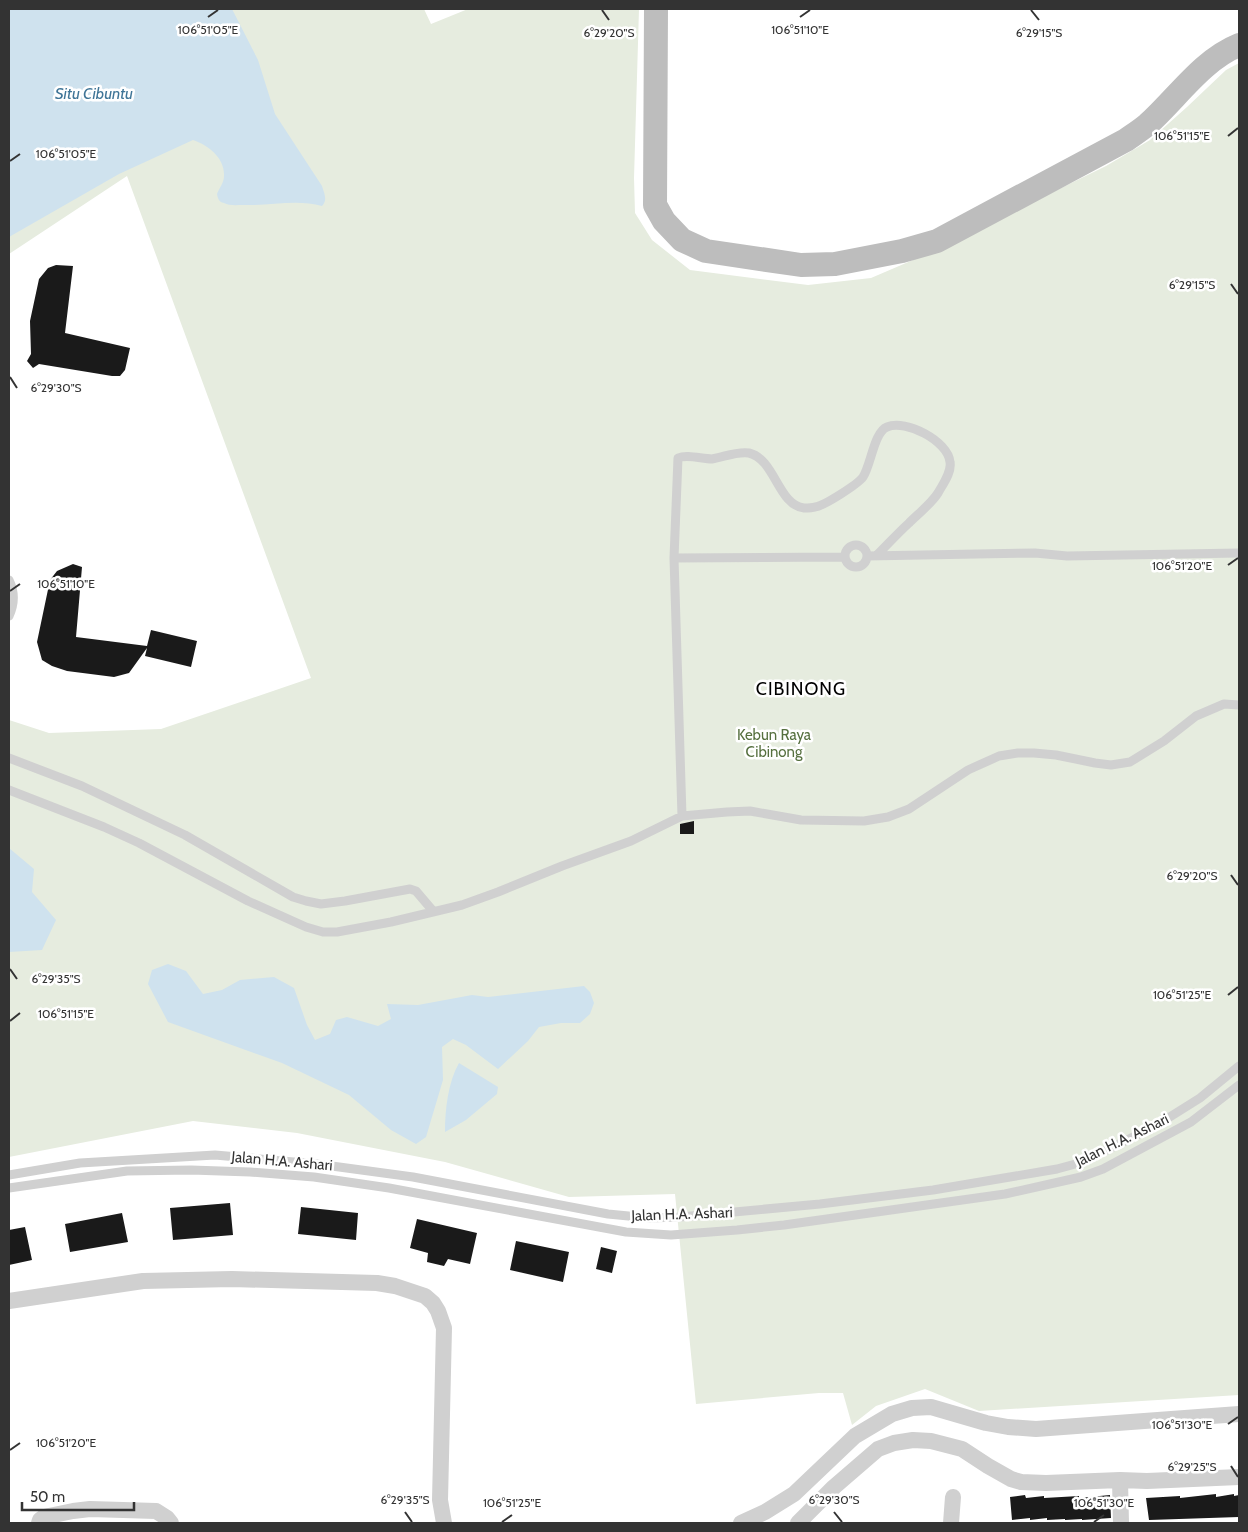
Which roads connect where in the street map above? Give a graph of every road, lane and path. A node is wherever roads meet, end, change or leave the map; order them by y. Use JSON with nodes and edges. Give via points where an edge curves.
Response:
{"nodes":[{"id":1,"x":656,"y":9,"type":"edge"},
{"id":2,"x":1239,"y":45,"type":"edge"},
{"id":3,"x":1239,"y":553,"type":"edge"},
{"id":4,"x":877,"y":555,"type":"junction"},
{"id":5,"x":867,"y":556,"type":"junction"},
{"id":6,"x":844,"y":557,"type":"junction"},
{"id":7,"x":674,"y":558,"type":"junction"},
{"id":8,"x":9,"y":580,"type":"edge"},
{"id":9,"x":9,"y":616,"type":"edge"},
{"id":10,"x":1239,"y":705,"type":"edge"},
{"id":11,"x":9,"y":758,"type":"edge"},
{"id":12,"x":9,"y":790,"type":"edge"},
{"id":13,"x":682,"y":816,"type":"junction"},
{"id":14,"x":433,"y":911,"type":"junction"},
{"id":15,"x":1239,"y":1066,"type":"edge"},
{"id":16,"x":1239,"y":1085,"type":"edge"},
{"id":17,"x":80,"y":1163,"type":"junction"},
{"id":18,"x":353,"y":1169,"type":"junction"},
{"id":19,"x":1057,"y":1169,"type":"junction"},
{"id":20,"x":9,"y":1175,"type":"edge"},
{"id":21,"x":82,"y":1177,"type":"junction"},
{"id":22,"x":351,"y":1183,"type":"junction"},
{"id":23,"x":1058,"y":1183,"type":"junction"},
{"id":24,"x":9,"y":1188,"type":"edge"},
{"id":25,"x":628,"y":1217,"type":"junction"},
{"id":26,"x":626,"y":1232,"type":"junction"},
{"id":27,"x":9,"y":1301,"type":"edge"},
{"id":28,"x":1239,"y":1414,"type":"edge"},
{"id":29,"x":1239,"y":1477,"type":"edge"},
{"id":30,"x":1120,"y":1480,"type":"junction"},
{"id":31,"x":953,"y":1497,"type":"dead end"},
{"id":32,"x":39,"y":1523,"type":"edge"},
{"id":33,"x":171,"y":1523,"type":"edge"},
{"id":34,"x":444,"y":1523,"type":"edge"},
{"id":35,"x":741,"y":1523,"type":"edge"},
{"id":36,"x":798,"y":1523,"type":"edge"},
{"id":37,"x":951,"y":1523,"type":"edge"},
{"id":38,"x":1121,"y":1523,"type":"edge"}],
"edges":[{"from":1,"to":2,"type":"street","via":[[655,205],[664,221],[682,240],[706,251],[802,265],[835,264],[902,251],[953,233],[1126,140],[1146,126],[1203,69]]},
{"from":3,"to":4,"type":"lane"},
{"from":4,"to":5,"type":"lane"},
{"from":4,"to":7,"type":"lane","via":[[934,498],[946,480],[951,463],[947,452],[932,437],[899,425],[886,427],[879,433],[862,478],[816,507],[802,508],[792,503],[763,462],[749,453],[706,459],[678,458]]},
{"from":5,"to":6,"type":"lane","via":[[866,562],[858,567],[850,566]]},
{"from":5,"to":6,"type":"lane","via":[[862,546],[855,544],[846,550]]},
{"from":6,"to":7,"type":"lane"},
{"from":7,"to":13,"type":"lane"},
{"from":8,"to":9,"type":"lane","via":[[14,594]]},
{"from":10,"to":13,"type":"lane","via":[[1224,704],[1196,716],[1130,762],[1111,765],[1034,753],[999,756],[968,770],[909,809],[888,817],[864,821],[800,820],[750,812]]},
{"from":11,"to":14,"type":"lane","via":[[82,786],[185,835],[293,897],[321,904],[410,889],[416,890]]},
{"from":12,"to":14,"type":"lane","via":[[104,827],[306,928],[337,932]]},
{"from":13,"to":14,"type":"lane","via":[[631,842],[462,905]]},
{"from":15,"to":19,"type":"lane","name":"Jalan H.A. Ashari","via":[[1200,1098],[1157,1125],[1079,1163]]},
{"from":16,"to":23,"type":"lane","name":"Jalan H.A. Ashari","via":[[1191,1122],[1103,1169]]},
{"from":17,"to":18,"type":"lane","name":"Jalan H.A. Ashari","via":[[215,1155]]},
{"from":17,"to":20,"type":"lane","name":"Jalan H.A. Ashari"},
{"from":17,"to":21,"type":"lane"},
{"from":18,"to":22,"type":"lane"},
{"from":18,"to":25,"type":"lane","name":"Jalan H.A. Ashari"},
{"from":19,"to":23,"type":"lane"},
{"from":19,"to":25,"type":"lane","name":"Jalan H.A. Ashari","via":[[933,1190],[820,1204],[680,1217]]},
{"from":21,"to":22,"type":"lane","name":"Jalan H.A. Ashari","via":[[127,1172],[214,1170]]},
{"from":21,"to":24,"type":"lane","name":"Jalan H.A. Ashari"},
{"from":22,"to":26,"type":"lane","name":"Jalan H.A. Ashari"},
{"from":23,"to":26,"type":"lane","name":"Jalan H.A. Ashari","via":[[1004,1194],[784,1225],[671,1235]]},
{"from":25,"to":26,"type":"lane"},
{"from":27,"to":34,"type":"street","via":[[143,1281],[232,1279],[377,1283],[425,1296],[438,1311],[444,1328],[440,1500]]},
{"from":28,"to":35,"type":"street","via":[[1036,1429],[986,1423],[931,1407],[912,1408],[886,1417],[855,1436],[794,1494]]},
{"from":29,"to":30,"type":"street"},
{"from":30,"to":36,"type":"street","via":[[1021,1482],[962,1449],[913,1440],[878,1449]]},
{"from":30,"to":38,"type":"street"},
{"from":31,"to":37,"type":"street"},
{"from":32,"to":33,"type":"street","via":[[44,1517],[90,1509],[156,1511]]}]}
